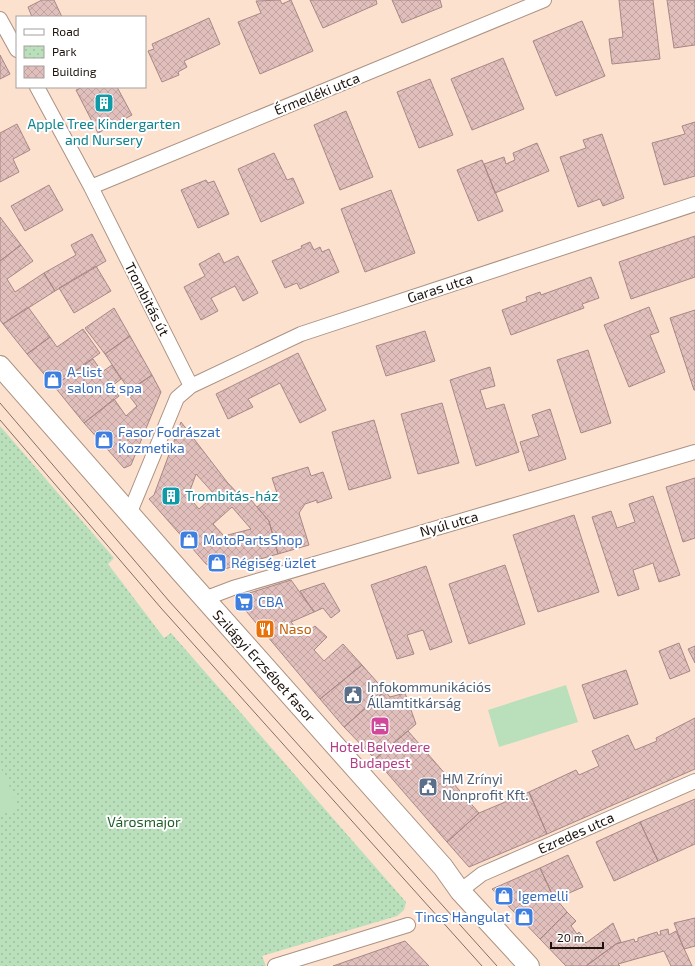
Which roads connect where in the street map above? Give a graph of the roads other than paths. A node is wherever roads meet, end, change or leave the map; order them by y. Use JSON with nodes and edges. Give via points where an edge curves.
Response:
{"nodes":[{"id":1,"x":544,"y":0,"type":"edge"},
{"id":2,"x":0,"y":19,"type":"edge"},
{"id":3,"x":16,"y":48,"type":"edge"},
{"id":4,"x":38,"y":88,"type":"edge"},
{"id":5,"x":91,"y":187,"type":"junction"},
{"id":6,"x":695,"y":204,"type":"edge"},
{"id":7,"x":0,"y":366,"type":"edge"},
{"id":8,"x":191,"y":386,"type":"junction"},
{"id":9,"x":695,"y":452,"type":"edge"},
{"id":10,"x":130,"y":512,"type":"junction"},
{"id":11,"x":204,"y":599,"type":"junction"},
{"id":12,"x":695,"y":781,"type":"edge"},
{"id":13,"x":460,"y":891,"type":"junction"},
{"id":14,"x":408,"y":925,"type":"dead end"},
{"id":15,"x":290,"y":964,"type":"edge"},
{"id":16,"x":275,"y":966,"type":"edge"},
{"id":17,"x":529,"y":966,"type":"edge"}],
"edges":[{"from":1,"to":5,"type":"street","name":"Érmelléki utca"},
{"from":2,"to":3,"type":"street"},
{"from":4,"to":5,"type":"street","name":"Trombitás út"},
{"from":5,"to":8,"type":"street","name":"Trombitás út"},
{"from":6,"to":8,"type":"street","name":"Garas utca","via":[[301,334]]},
{"from":7,"to":10,"type":"main road","name":"Szilágyi Erzsébet fasor"},
{"from":8,"to":10,"type":"street","via":[[177,398]]},
{"from":9,"to":11,"type":"street","name":"Nyúl utca"},
{"from":10,"to":11,"type":"main road","name":"Szilágyi Erzsébet fasor"},
{"from":11,"to":13,"type":"main road","name":"Szilágyi Erzsébet fasor","via":[[443,867]]},
{"from":12,"to":13,"type":"street","name":"Ezredes utca","via":[[482,874]]},
{"from":13,"to":17,"type":"main road","name":"Szilágyi Erzsébet fasor"},
{"from":14,"to":15,"type":"street"},
{"from":15,"to":16,"type":"street"}]}
